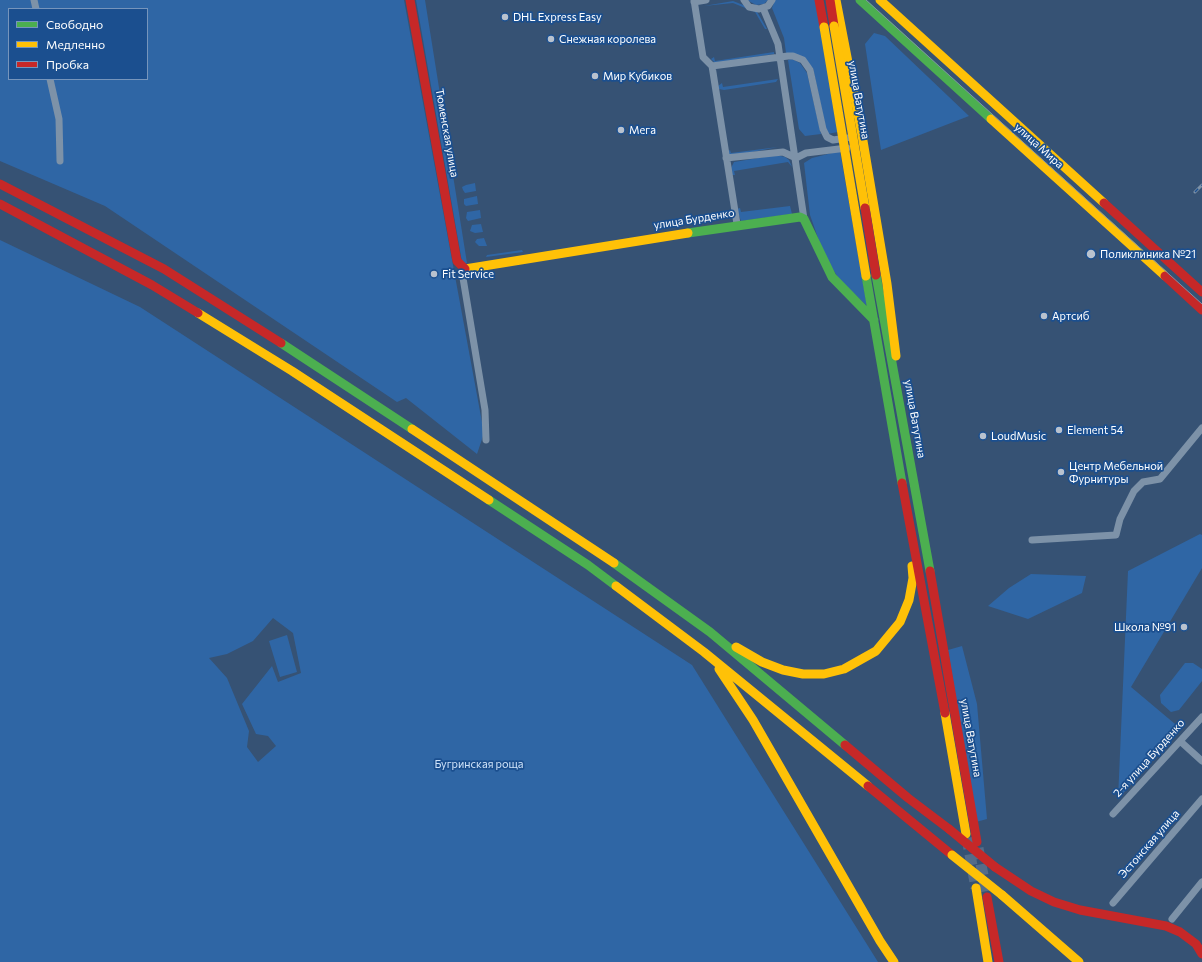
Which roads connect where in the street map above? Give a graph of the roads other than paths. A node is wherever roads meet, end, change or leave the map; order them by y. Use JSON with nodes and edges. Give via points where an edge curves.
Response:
{"nodes":[{"id":1,"x":410,"y":0,"type":"edge"},
{"id":2,"x":706,"y":0,"type":"edge"},
{"id":3,"x":744,"y":0,"type":"edge"},
{"id":4,"x":772,"y":0,"type":"edge"},
{"id":5,"x":819,"y":0,"type":"edge"},
{"id":6,"x":830,"y":0,"type":"edge"},
{"id":7,"x":836,"y":0,"type":"edge"},
{"id":8,"x":845,"y":0,"type":"edge"},
{"id":9,"x":860,"y":0,"type":"edge"},
{"id":10,"x":880,"y":0,"type":"edge"},
{"id":11,"x":694,"y":1,"type":"edge"},
{"id":12,"x":764,"y":8,"type":"junction"},
{"id":13,"x":839,"y":9,"type":"junction"},
{"id":14,"x":780,"y":57,"type":"junction"},
{"id":15,"x":712,"y":66,"type":"junction"},
{"id":16,"x":50,"y":80,"type":"edge"},
{"id":17,"x":1002,"y":111,"type":"junction"},
{"id":18,"x":993,"y":121,"type":"junction"},
{"id":19,"x":862,"y":135,"type":"junction"},
{"id":20,"x":863,"y":146,"type":"junction"},
{"id":21,"x":726,"y":158,"type":"junction"},
{"id":22,"x":796,"y":158,"type":"junction"},
{"id":23,"x":60,"y":161,"type":"dead end"},
{"id":24,"x":0,"y":184,"type":"edge"},
{"id":25,"x":0,"y":204,"type":"edge"},
{"id":26,"x":804,"y":219,"type":"junction"},
{"id":27,"x":737,"y":224,"type":"junction"},
{"id":28,"x":464,"y":269,"type":"junction"},
{"id":29,"x":871,"y":275,"type":"junction"},
{"id":30,"x":1202,"y":292,"type":"edge"},
{"id":31,"x":1202,"y":310,"type":"edge"},
{"id":32,"x":874,"y":320,"type":"junction"},
{"id":33,"x":898,"y":394,"type":"junction"},
{"id":34,"x":1202,"y":428,"type":"edge"},
{"id":35,"x":486,"y":440,"type":"dead end"},
{"id":36,"x":910,"y":526,"type":"junction"},
{"id":37,"x":1032,"y":540,"type":"dead end"},
{"id":38,"x":710,"y":632,"type":"junction"},
{"id":39,"x":704,"y":652,"type":"junction"},
{"id":40,"x":1202,"y":717,"type":"edge"},
{"id":41,"x":1180,"y":741,"type":"junction"},
{"id":42,"x":1202,"y":761,"type":"edge"},
{"id":43,"x":1202,"y":799,"type":"edge"},
{"id":44,"x":1113,"y":814,"type":"dead end"},
{"id":45,"x":966,"y":834,"type":"tunnel mouth"},
{"id":46,"x":977,"y":842,"type":"tunnel mouth"},
{"id":47,"x":1202,"y":882,"type":"edge"},
{"id":48,"x":976,"y":888,"type":"tunnel mouth"},
{"id":49,"x":987,"y":897,"type":"tunnel mouth"},
{"id":50,"x":1113,"y":903,"type":"dead end"},
{"id":51,"x":1172,"y":919,"type":"dead end"},
{"id":52,"x":1202,"y":954,"type":"edge"},
{"id":53,"x":894,"y":962,"type":"edge"},
{"id":54,"x":988,"y":962,"type":"edge"},
{"id":55,"x":999,"y":962,"type":"edge"},
{"id":56,"x":1079,"y":962,"type":"edge"}],
"edges":[{"from":1,"to":28,"type":"main road","name":"Тюменская улица","via":[[457,261]]},
{"from":2,"to":11,"type":"street"},
{"from":3,"to":12,"type":"street","via":[[754,8]]},
{"from":4,"to":12,"type":"street"},
{"from":5,"to":29,"type":"main road","name":"улица Ватутина","bridge":true},
{"from":6,"to":29,"type":"main road","name":"улица Ватутина","bridge":true},
{"from":7,"to":13,"type":"main road"},
{"from":8,"to":13,"type":"main road"},
{"from":9,"to":18,"type":"main road","name":"улица Мира"},
{"from":10,"to":17,"type":"main road","name":"улица Мира"},
{"from":11,"to":15,"type":"street","via":[[704,57]]},
{"from":12,"to":14,"type":"street","via":[[776,37]]},
{"from":13,"to":19,"type":"main road"},
{"from":14,"to":15,"type":"street"},
{"from":14,"to":19,"type":"street","via":[[793,56],[803,60],[810,70],[827,137],[833,140]]},
{"from":14,"to":22,"type":"street"},
{"from":15,"to":21,"type":"street"},
{"from":16,"to":23,"type":"street","via":[[59,119]]},
{"from":17,"to":18,"type":"main road"},
{"from":17,"to":30,"type":"main road","name":"улица Мира"},
{"from":18,"to":31,"type":"main road","name":"улица Мира"},
{"from":19,"to":20,"type":"main road"},
{"from":20,"to":22,"type":"street","via":[[806,153]]},
{"from":20,"to":33,"type":"main road","via":[[892,322]]},
{"from":21,"to":22,"type":"street","via":[[783,152]]},
{"from":21,"to":27,"type":"street"},
{"from":22,"to":26,"type":"street","via":[[795,170]]},
{"from":24,"to":38,"type":"main road","via":[[164,269],[597,551]]},
{"from":25,"to":39,"type":"main road","via":[[152,285],[292,371],[588,565]]},
{"from":26,"to":27,"type":"main road","name":"улица Бурденко","via":[[800,217]]},
{"from":26,"to":32,"type":"main road","via":[[832,277]]},
{"from":27,"to":28,"type":"main road","name":"улица Бурденко"},
{"from":28,"to":35,"type":"street","via":[[464,283],[485,410]]},
{"from":29,"to":32,"type":"main road","name":"улица Ватутина"},
{"from":29,"to":33,"type":"main road","name":"улица Ватутина"},
{"from":32,"to":36,"type":"main road","name":"улица Ватутина"},
{"from":33,"to":46,"type":"main road","name":"улица Ватутина"},
{"from":34,"to":37,"type":"street","via":[[1160,479],[1143,482],[1134,491],[1120,519],[1116,535]]},
{"from":36,"to":38,"type":"main road","via":[[913,578],[909,600],[900,622],[876,651],[865,659],[831,673],[803,674],[762,662]]},
{"from":36,"to":45,"type":"main road","name":"улица Ватутина"},
{"from":38,"to":52,"type":"main road","bridge":true,"via":[[908,798],[995,867],[1031,891],[1080,910],[1166,926],[1180,932],[1196,944]]},
{"from":39,"to":53,"type":"main road","via":[[732,685],[750,714]]},
{"from":39,"to":56,"type":"main road","bridge":true,"via":[[1002,895]]},
{"from":40,"to":41,"type":"street","name":"2-я улица Бурденко"},
{"from":41,"to":42,"type":"street"},
{"from":41,"to":44,"type":"street","name":"2-я улица Бурденко"},
{"from":43,"to":50,"type":"street","name":"Эстонская улица"},
{"from":47,"to":51,"type":"street"},
{"from":48,"to":54,"type":"main road"},
{"from":49,"to":55,"type":"main road"}]}
